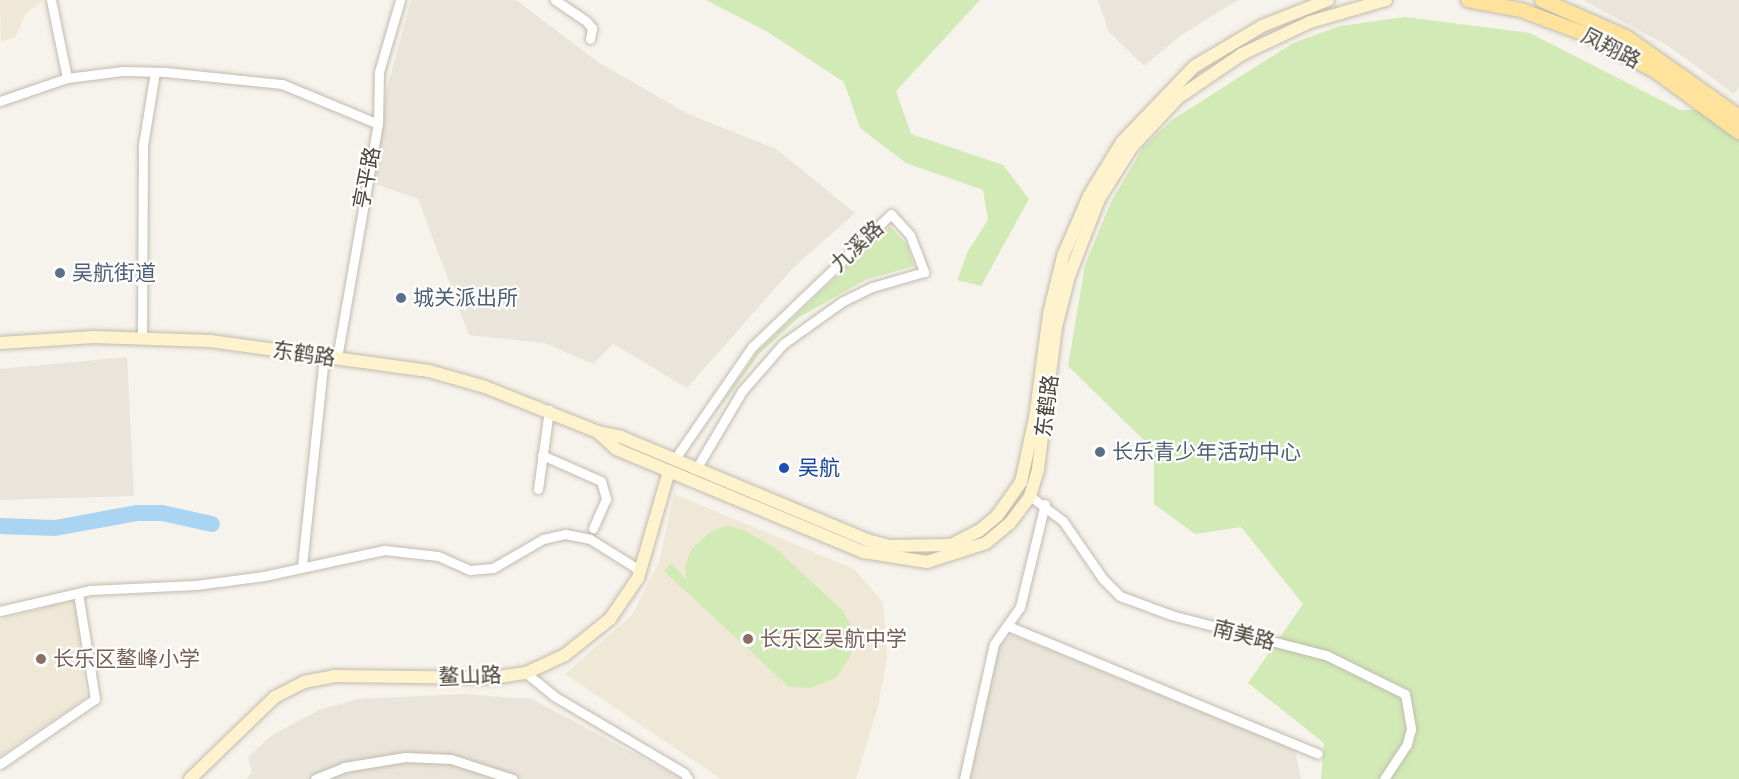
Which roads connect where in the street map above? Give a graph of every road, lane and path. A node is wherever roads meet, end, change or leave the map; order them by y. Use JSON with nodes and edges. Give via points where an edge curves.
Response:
{"nodes":[{"id":1,"x":51,"y":0,"type":"edge"},
{"id":2,"x":400,"y":0,"type":"edge"},
{"id":3,"x":555,"y":0,"type":"edge"},
{"id":4,"x":1328,"y":0,"type":"edge"},
{"id":5,"x":1386,"y":0,"type":"edge"},
{"id":6,"x":1468,"y":0,"type":"edge"},
{"id":7,"x":1542,"y":0,"type":"edge"},
{"id":8,"x":590,"y":39,"type":"dead end"},
{"id":9,"x":155,"y":72,"type":"junction"},
{"id":10,"x":67,"y":78,"type":"junction"},
{"id":11,"x":0,"y":101,"type":"edge"},
{"id":12,"x":1739,"y":117,"type":"edge"},
{"id":13,"x":378,"y":124,"type":"junction"},
{"id":14,"x":1739,"y":132,"type":"edge"},
{"id":15,"x":142,"y":337,"type":"junction"},
{"id":16,"x":0,"y":343,"type":"edge"},
{"id":17,"x":330,"y":357,"type":"junction"},
{"id":18,"x":549,"y":410,"type":"junction"},
{"id":19,"x":542,"y":455,"type":"junction"},
{"id":20,"x":671,"y":465,"type":"junction"},
{"id":21,"x":696,"y":469,"type":"junction"},
{"id":22,"x":538,"y":489,"type":"dead end"},
{"id":23,"x":1030,"y":496,"type":"junction"},
{"id":24,"x":1045,"y":504,"type":"junction"},
{"id":25,"x":593,"y":528,"type":"dead end"},
{"id":26,"x":302,"y":566,"type":"junction"},
{"id":27,"x":641,"y":571,"type":"junction"},
{"id":28,"x":78,"y":593,"type":"junction"},
{"id":29,"x":0,"y":611,"type":"edge"},
{"id":30,"x":1008,"y":626,"type":"junction"},
{"id":31,"x":526,"y":673,"type":"junction"},
{"id":32,"x":1318,"y":754,"type":"dead end"},
{"id":33,"x":0,"y":764,"type":"edge"},
{"id":34,"x":190,"y":779,"type":"edge"},
{"id":35,"x":315,"y":779,"type":"edge"},
{"id":36,"x":513,"y":779,"type":"edge"},
{"id":37,"x":688,"y":779,"type":"edge"},
{"id":38,"x":964,"y":779,"type":"edge"},
{"id":39,"x":1384,"y":779,"type":"edge"}],
"edges":[{"from":1,"to":10,"type":"street"},
{"from":2,"to":13,"type":"street","name":"亨平路","via":[[379,72]]},
{"from":3,"to":8,"type":"street","via":[[586,21],[591,28]]},
{"from":4,"to":21,"type":"main road","name":"东鹤路","via":[[1262,26],[1195,66],[1122,142],[1089,196],[1063,256],[1049,314],[1035,418],[1021,482],[997,516],[979,531],[951,545],[890,546],[844,532]]},
{"from":5,"to":23,"type":"main road","name":"东鹤路","via":[[1319,19],[1242,54],[1179,97],[1132,147],[1099,200],[1069,276],[1056,327],[1038,469]]},
{"from":6,"to":14,"type":"main road","name":"凤翔路","via":[[1521,10],[1590,36],[1657,72]]},
{"from":7,"to":12,"type":"main road","name":"凤翔路","via":[[1626,37]]},
{"from":9,"to":10,"type":"street","via":[[123,71]]},
{"from":9,"to":13,"type":"street","via":[[282,84]]},
{"from":9,"to":15,"type":"street","via":[[143,145]]},
{"from":10,"to":11,"type":"street"},
{"from":13,"to":17,"type":"street","name":"亨平路"},
{"from":15,"to":16,"type":"main road","name":"东鹤路"},
{"from":15,"to":17,"type":"main road","name":"东鹤路","via":[[210,341]]},
{"from":17,"to":18,"type":"main road","name":"东鹤路","via":[[429,371]]},
{"from":17,"to":26,"type":"street","name":"亨平路"},
{"from":18,"to":19,"type":"street"},
{"from":18,"to":20,"type":"main road","name":"东鹤路","via":[[598,432],[616,449]]},
{"from":19,"to":22,"type":"street"},
{"from":19,"to":25,"type":"street","via":[[601,481],[606,499]]},
{"from":20,"to":21,"type":"main road","name":"东鹤路"},
{"from":20,"to":21,"type":"street","name":"九溪路","via":[[752,347],[891,214],[910,235],[924,272],[872,287],[843,301],[783,344],[742,391]]},
{"from":20,"to":23,"type":"main road","name":"东鹤路","via":[[864,552],[896,560],[927,562],[986,543],[1011,523]]},
{"from":20,"to":27,"type":"main road","name":"鳌山路"},
{"from":23,"to":24,"type":"street","name":"南美路"},
{"from":24,"to":30,"type":"street","via":[[1020,607]]},
{"from":24,"to":39,"type":"street","name":"南美路","via":[[1063,521],[1103,579],[1120,596],[1171,615],[1326,655],[1405,694],[1410,718],[1407,744]]},
{"from":26,"to":27,"type":"street","via":[[384,550],[438,556],[470,570],[493,568],[543,539],[565,534],[590,539]]},
{"from":26,"to":28,"type":"street","via":[[207,583]]},
{"from":27,"to":31,"type":"main road","name":"鳌山路","via":[[610,619],[588,639]]},
{"from":28,"to":29,"type":"street"},
{"from":28,"to":33,"type":"street","via":[[95,699]]},
{"from":30,"to":32,"type":"street"},
{"from":30,"to":38,"type":"street","via":[[994,645]]},
{"from":31,"to":34,"type":"main road","name":"鳌山路","via":[[493,678],[334,676],[304,682],[274,697]]},
{"from":31,"to":37,"type":"street","via":[[554,696]]},
{"from":35,"to":36,"type":"street","via":[[344,767],[405,757],[451,759]]}]}
